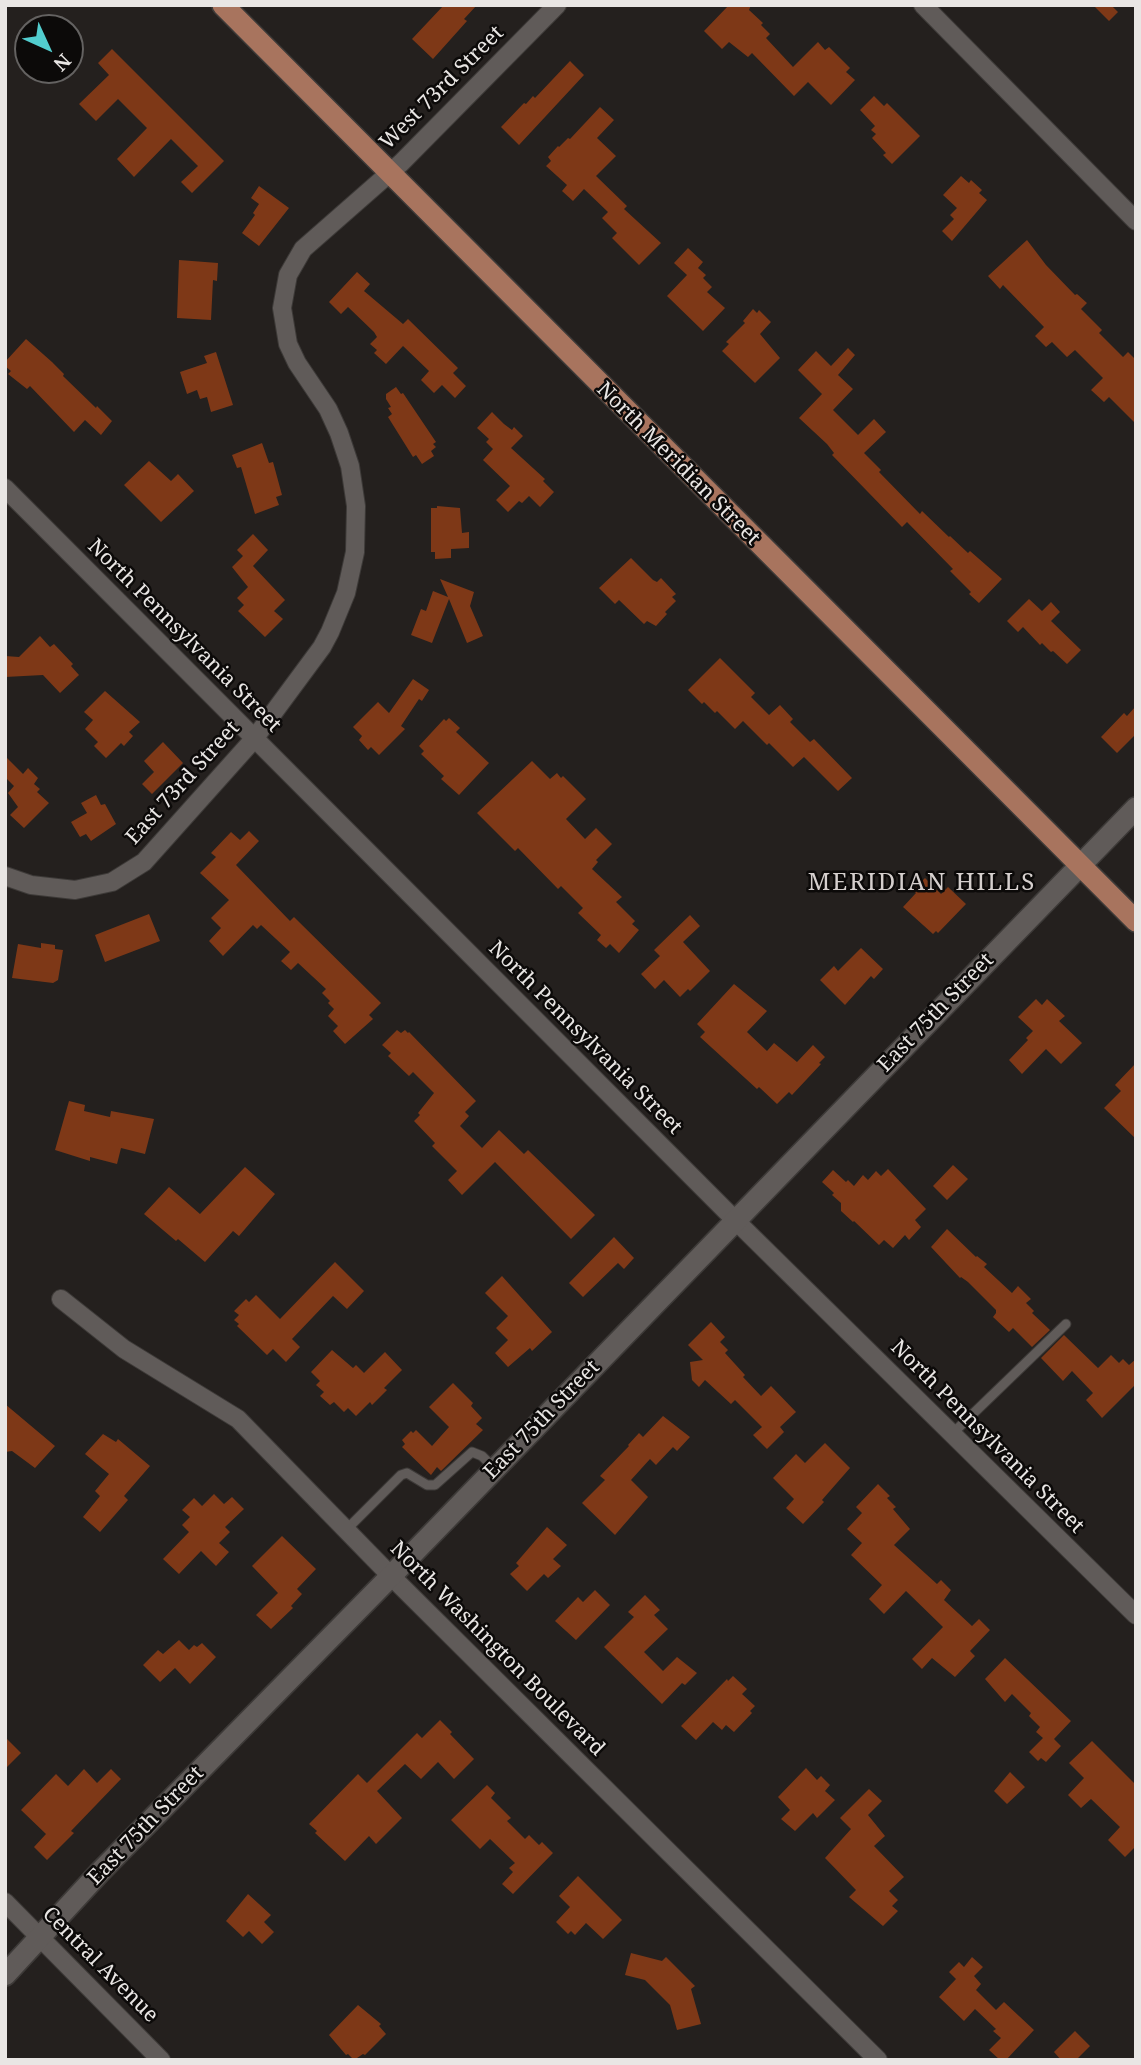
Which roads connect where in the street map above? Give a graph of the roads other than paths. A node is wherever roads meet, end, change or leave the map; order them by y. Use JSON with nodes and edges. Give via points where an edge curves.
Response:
{"nodes":[{"id":1,"x":223,"y":5,"type":"edge"},
{"id":2,"x":557,"y":5,"type":"edge"},
{"id":3,"x":923,"y":5,"type":"edge"},
{"id":4,"x":388,"y":172,"type":"junction"},
{"id":5,"x":1136,"y":221,"type":"edge"},
{"id":6,"x":5,"y":488,"type":"edge"},
{"id":7,"x":254,"y":739,"type":"junction"},
{"id":8,"x":1136,"y":808,"type":"edge"},
{"id":9,"x":1079,"y":866,"type":"junction"},
{"id":10,"x":5,"y":876,"type":"edge"},
{"id":11,"x":1136,"y":921,"type":"edge"},
{"id":12,"x":736,"y":1221,"type":"junction"},
{"id":13,"x":61,"y":1298,"type":"dead end"},
{"id":14,"x":1066,"y":1324,"type":"dead end"},
{"id":15,"x":952,"y":1434,"type":"junction"},
{"id":16,"x":495,"y":1469,"type":"junction"},
{"id":17,"x":346,"y":1530,"type":"junction"},
{"id":18,"x":391,"y":1576,"type":"junction"},
{"id":19,"x":1136,"y":1615,"type":"edge"},
{"id":20,"x":5,"y":1902,"type":"edge"},
{"id":21,"x":42,"y":1938,"type":"junction"},
{"id":22,"x":5,"y":1975,"type":"edge"},
{"id":23,"x":161,"y":2060,"type":"edge"},
{"id":24,"x":878,"y":2060,"type":"edge"}],
"edges":[{"from":1,"to":4,"type":"main road","name":"North Meridian Street"},
{"from":2,"to":4,"type":"street","name":"West 73rd Street"},
{"from":3,"to":5,"type":"street"},
{"from":4,"to":7,"type":"street","name":"East 73rd Street","via":[[303,249],[286,282],[282,308],[286,337],[343,444],[354,486],[356,539],[346,593],[330,632]]},
{"from":4,"to":9,"type":"main road","name":"North Meridian Street"},
{"from":6,"to":7,"type":"street","name":"North Pennsylvania Street"},
{"from":7,"to":10,"type":"street","name":"East 73rd Street","via":[[151,855],[121,877],[94,887],[66,890]]},
{"from":7,"to":12,"type":"street","name":"North Pennsylvania Street"},
{"from":8,"to":9,"type":"street","name":"East 75th Street"},
{"from":9,"to":11,"type":"main road","name":"North Meridian Street"},
{"from":9,"to":12,"type":"street","name":"East 75th Street"},
{"from":12,"to":15,"type":"street","name":"North Pennsylvania Street"},
{"from":12,"to":16,"type":"street","name":"East 75th Street"},
{"from":13,"to":17,"type":"street","name":"North Washington Boulevard","via":[[124,1349],[238,1419]]},
{"from":14,"to":15,"type":"lane"},
{"from":15,"to":19,"type":"street","name":"North Pennsylvania Street"},
{"from":16,"to":17,"type":"lane","via":[[472,1452],[435,1485],[407,1473],[401,1475]]},
{"from":16,"to":18,"type":"street","name":"East 75th Street"},
{"from":17,"to":18,"type":"street","name":"North Washington Boulevard"},
{"from":18,"to":21,"type":"street","name":"East 75th Street","via":[[100,1872]]},
{"from":18,"to":24,"type":"street","name":"North Washington Boulevard"},
{"from":20,"to":21,"type":"street","name":"Central Avenue"},
{"from":21,"to":22,"type":"street","name":"East 75th Street"},
{"from":21,"to":23,"type":"street","name":"Central Avenue"}]}
